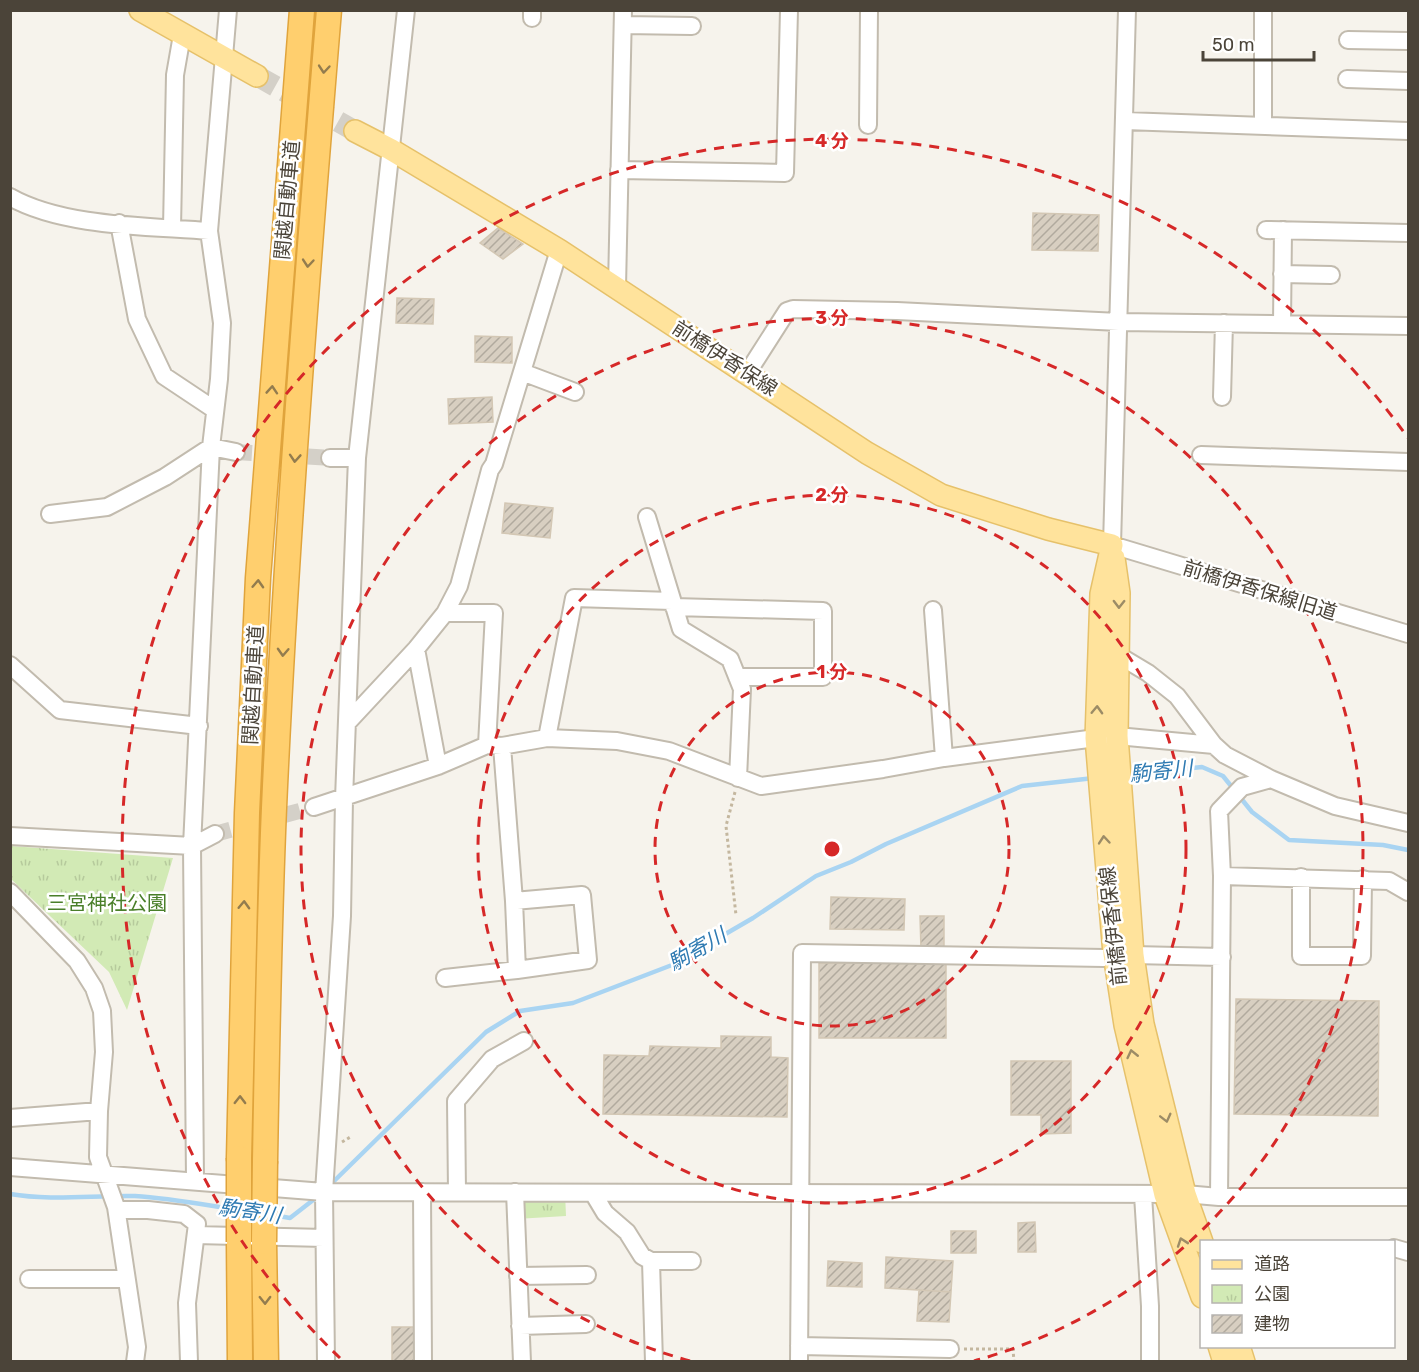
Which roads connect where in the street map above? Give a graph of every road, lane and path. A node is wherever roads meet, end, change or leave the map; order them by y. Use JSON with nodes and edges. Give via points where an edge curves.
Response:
{"nodes":[{"id":1,"x":140,"y":10,"type":"edge"},
{"id":2,"x":228,"y":10,"type":"edge"},
{"id":3,"x":302,"y":10,"type":"edge"},
{"id":4,"x":329,"y":10,"type":"edge"},
{"id":5,"x":406,"y":10,"type":"edge"},
{"id":6,"x":789,"y":10,"type":"edge"},
{"id":7,"x":869,"y":10,"type":"edge"},
{"id":8,"x":1127,"y":10,"type":"edge"},
{"id":9,"x":1263,"y":10,"type":"edge"},
{"id":10,"x":623,"y":18,"type":"edge"},
{"id":11,"x":692,"y":26,"type":"dead end"},
{"id":12,"x":182,"y":35,"type":"junction"},
{"id":13,"x":1348,"y":40,"type":"dead end"},
{"id":14,"x":1408,"y":41,"type":"edge"},
{"id":15,"x":225,"y":58,"type":"junction"},
{"id":16,"x":257,"y":76,"type":"tunnel mouth"},
{"id":17,"x":1347,"y":79,"type":"dead end"},
{"id":18,"x":1408,"y":81,"type":"edge"},
{"id":19,"x":1125,"y":121,"type":"junction"},
{"id":20,"x":868,"y":125,"type":"dead end"},
{"id":21,"x":1263,"y":126,"type":"junction"},
{"id":22,"x":355,"y":131,"type":"tunnel mouth"},
{"id":23,"x":1408,"y":131,"type":"edge"},
{"id":24,"x":390,"y":149,"type":"junction"},
{"id":25,"x":619,"y":170,"type":"junction"},
{"id":26,"x":10,"y":197,"type":"edge"},
{"id":27,"x":119,"y":223,"type":"junction"},
{"id":28,"x":172,"y":228,"type":"junction"},
{"id":29,"x":209,"y":231,"type":"junction"},
{"id":30,"x":1408,"y":232,"type":"edge"},
{"id":31,"x":560,"y":250,"type":"junction"},
{"id":32,"x":1282,"y":274,"type":"junction"},
{"id":33,"x":1331,"y":275,"type":"dead end"},
{"id":34,"x":617,"y":287,"type":"junction"},
{"id":35,"x":1119,"y":322,"type":"junction"},
{"id":36,"x":1224,"y":323,"type":"junction"},
{"id":37,"x":1282,"y":324,"type":"junction"},
{"id":38,"x":1408,"y":326,"type":"edge"},
{"id":39,"x":522,"y":372,"type":"junction"},
{"id":40,"x":748,"y":372,"type":"junction"},
{"id":41,"x":575,"y":392,"type":"dead end"},
{"id":42,"x":1222,"y":397,"type":"dead end"},
{"id":43,"x":215,"y":410,"type":"junction"},
{"id":44,"x":211,"y":447,"type":"junction"},
{"id":45,"x":236,"y":452,"type":"tunnel mouth"},
{"id":46,"x":1201,"y":455,"type":"dead end"},
{"id":47,"x":330,"y":458,"type":"tunnel mouth"},
{"id":48,"x":357,"y":458,"type":"junction"},
{"id":49,"x":1408,"y":462,"type":"edge"},
{"id":50,"x":50,"y":513,"type":"dead end"},
{"id":51,"x":647,"y":517,"type":"dead end"},
{"id":52,"x":1112,"y":545,"type":"junction"},
{"id":53,"x":673,"y":604,"type":"junction"},
{"id":54,"x":933,"y":610,"type":"dead end"},
{"id":55,"x":445,"y":613,"type":"junction"},
{"id":56,"x":1408,"y":634,"type":"edge"},
{"id":57,"x":416,"y":649,"type":"junction"},
{"id":58,"x":1118,"y":656,"type":"junction"},
{"id":59,"x":10,"y":665,"type":"edge"},
{"id":60,"x":737,"y":677,"type":"junction"},
{"id":61,"x":348,"y":723,"type":"junction"},
{"id":62,"x":199,"y":726,"type":"junction"},
{"id":63,"x":1106,"y":737,"type":"junction"},
{"id":64,"x":547,"y":738,"type":"junction"},
{"id":65,"x":494,"y":745,"type":"junction"},
{"id":66,"x":1214,"y":745,"type":"junction"},
{"id":67,"x":944,"y":758,"type":"junction"},
{"id":68,"x":438,"y":766,"type":"junction"},
{"id":69,"x":738,"y":778,"type":"junction"},
{"id":70,"x":1271,"y":779,"type":"junction"},
{"id":71,"x":1110,"y":791,"type":"junction"},
{"id":72,"x":344,"y":799,"type":"junction"},
{"id":73,"x":314,"y":807,"type":"tunnel mouth"},
{"id":74,"x":1408,"y":823,"type":"edge"},
{"id":75,"x":215,"y":834,"type":"tunnel mouth"},
{"id":76,"x":10,"y":836,"type":"edge"},
{"id":77,"x":192,"y":846,"type":"junction"},
{"id":78,"x":1222,"y":876,"type":"junction"},
{"id":79,"x":1301,"y":878,"type":"junction"},
{"id":80,"x":1363,"y":879,"type":"junction"},
{"id":81,"x":10,"y":892,"type":"edge"},
{"id":82,"x":1408,"y":892,"type":"edge"},
{"id":83,"x":514,"y":901,"type":"junction"},
{"id":84,"x":19,"y":912,"type":"edge"},
{"id":85,"x":736,"y":915,"type":"dead end"},
{"id":86,"x":1133,"y":955,"type":"junction"},
{"id":87,"x":1222,"y":957,"type":"junction"},
{"id":88,"x":1104,"y":958,"type":"dead end"},
{"id":89,"x":517,"y":970,"type":"junction"},
{"id":90,"x":445,"y":978,"type":"dead end"},
{"id":91,"x":524,"y":1041,"type":"dead end"},
{"id":92,"x":99,"y":1111,"type":"junction"},
{"id":93,"x":10,"y":1118,"type":"edge"},
{"id":94,"x":10,"y":1167,"type":"edge"},
{"id":95,"x":107,"y":1179,"type":"junction"},
{"id":96,"x":195,"y":1180,"type":"junction"},
{"id":97,"x":324,"y":1192,"type":"junction"},
{"id":98,"x":422,"y":1192,"type":"junction"},
{"id":99,"x":457,"y":1192,"type":"junction"},
{"id":100,"x":515,"y":1192,"type":"junction"},
{"id":101,"x":593,"y":1192,"type":"junction"},
{"id":102,"x":802,"y":1193,"type":"junction"},
{"id":103,"x":1175,"y":1194,"type":"junction"},
{"id":104,"x":1143,"y":1195,"type":"junction"},
{"id":105,"x":1219,"y":1197,"type":"junction"},
{"id":106,"x":1408,"y":1197,"type":"edge"},
{"id":107,"x":116,"y":1208,"type":"junction"},
{"id":108,"x":196,"y":1230,"type":"junction"},
{"id":109,"x":324,"y":1238,"type":"junction"},
{"id":110,"x":1201,"y":1240,"type":"edge"},
{"id":111,"x":651,"y":1261,"type":"junction"},
{"id":112,"x":692,"y":1261,"type":"dead end"},
{"id":113,"x":587,"y":1275,"type":"dead end"},
{"id":114,"x":518,"y":1276,"type":"junction"},
{"id":115,"x":28,"y":1280,"type":"dead end"},
{"id":116,"x":126,"y":1280,"type":"junction"},
{"id":117,"x":1200,"y":1289,"type":"edge"},
{"id":118,"x":586,"y":1324,"type":"dead end"},
{"id":119,"x":520,"y":1326,"type":"junction"},
{"id":120,"x":945,"y":1353,"type":"edge"},
{"id":121,"x":799,"y":1354,"type":"edge"},
{"id":122,"x":902,"y":1355,"type":"edge"},
{"id":123,"x":135,"y":1362,"type":"edge"},
{"id":124,"x":189,"y":1362,"type":"edge"},
{"id":125,"x":240,"y":1362,"type":"edge"},
{"id":126,"x":266,"y":1362,"type":"edge"},
{"id":127,"x":326,"y":1362,"type":"edge"},
{"id":128,"x":423,"y":1362,"type":"edge"},
{"id":129,"x":522,"y":1362,"type":"edge"},
{"id":130,"x":654,"y":1362,"type":"edge"},
{"id":131,"x":1014,"y":1362,"type":"edge"},
{"id":132,"x":1150,"y":1362,"type":"edge"}],
"edges":[{"from":1,"to":12,"type":"main road"},
{"from":2,"to":15,"type":"street"},
{"from":125,"to":3,"type":"highway","name":"関越自動車道","one_way":true,"bridge":true,"via":[[239,1158],[247,813],[258,578]]},
{"from":4,"to":126,"type":"highway","name":"関越自動車道","one_way":true,"bridge":true,"via":[[305,297],[269,936]]},
{"from":5,"to":24,"type":"street"},
{"from":6,"to":25,"type":"street","via":[[785,173]]},
{"from":7,"to":20,"type":"street"},
{"from":8,"to":19,"type":"street"},
{"from":9,"to":21,"type":"street"},
{"from":10,"to":11,"type":"street"},
{"from":10,"to":25,"type":"street"},
{"from":12,"to":15,"type":"main road"},
{"from":12,"to":28,"type":"street","via":[[175,75]]},
{"from":13,"to":14,"type":"street"},
{"from":15,"to":16,"type":"main road"},
{"from":15,"to":29,"type":"street"},
{"from":17,"to":18,"type":"street"},
{"from":19,"to":21,"type":"street"},
{"from":19,"to":35,"type":"street"},
{"from":21,"to":23,"type":"street"},
{"from":22,"to":24,"type":"main road","name":"前橋伊香保線"},
{"from":24,"to":31,"type":"main road","name":"前橋伊香保線"},
{"from":24,"to":48,"type":"street"},
{"from":25,"to":34,"type":"street"},
{"from":26,"to":27,"type":"street","via":[[44,212]]},
{"from":27,"to":28,"type":"street"},
{"from":27,"to":43,"type":"street","via":[[137,319],[164,375]]},
{"from":28,"to":29,"type":"street"},
{"from":29,"to":43,"type":"street","via":[[222,323]]},
{"from":30,"to":32,"type":"street","via":[[1274,230]]},
{"from":31,"to":34,"type":"main road","name":"前橋伊香保線"},
{"from":31,"to":39,"type":"street"},
{"from":32,"to":33,"type":"street"},
{"from":32,"to":37,"type":"street"},
{"from":34,"to":40,"type":"main road","name":"前橋伊香保線"},
{"from":35,"to":36,"type":"street"},
{"from":35,"to":40,"type":"street","via":[[793,309],[787,311]]},
{"from":35,"to":52,"type":"street"},
{"from":36,"to":37,"type":"street"},
{"from":36,"to":42,"type":"street"},
{"from":37,"to":38,"type":"street"},
{"from":39,"to":41,"type":"street"},
{"from":39,"to":55,"type":"street","via":[[490,470],[459,586]]},
{"from":40,"to":52,"type":"main road","name":"前橋伊香保線","via":[[867,453],[941,495]]},
{"from":43,"to":44,"type":"street"},
{"from":44,"to":45,"type":"street"},
{"from":44,"to":50,"type":"street","via":[[107,507]]},
{"from":44,"to":62,"type":"street"},
{"from":46,"to":49,"type":"street"},
{"from":47,"to":48,"type":"street"},
{"from":48,"to":61,"type":"street"},
{"from":51,"to":53,"type":"street"},
{"from":52,"to":56,"type":"street","name":"前橋伊香保線旧道"},
{"from":52,"to":58,"type":"main road","name":"前橋伊香保線","one_way":true,"via":[[1119,593]]},
{"from":63,"to":52,"type":"main road","name":"前橋伊香保線","one_way":true,"via":[[1101,594]]},
{"from":53,"to":60,"type":"street","via":[[681,629],[730,659]]},
{"from":53,"to":60,"type":"street","via":[[823,611],[823,677]]},
{"from":53,"to":64,"type":"street","via":[[574,598]]},
{"from":54,"to":67,"type":"street"},
{"from":55,"to":57,"type":"street"},
{"from":55,"to":65,"type":"street","via":[[494,613]]},
{"from":57,"to":61,"type":"street"},
{"from":57,"to":68,"type":"street"},
{"from":58,"to":63,"type":"main road","name":"前橋伊香保線"},
{"from":58,"to":66,"type":"street","via":[[1177,696]]},
{"from":59,"to":62,"type":"street","via":[[60,710]]},
{"from":60,"to":69,"type":"street","via":[[742,689]]},
{"from":61,"to":72,"type":"street"},
{"from":62,"to":77,"type":"street"},
{"from":63,"to":66,"type":"street"},
{"from":63,"to":67,"type":"street"},
{"from":63,"to":71,"type":"main road","name":"前橋伊香保線"},
{"from":64,"to":65,"type":"street"},
{"from":64,"to":69,"type":"street","via":[[617,741],[669,752]]},
{"from":65,"to":68,"type":"street"},
{"from":65,"to":83,"type":"street"},
{"from":66,"to":70,"type":"street"},
{"from":67,"to":69,"type":"street","via":[[761,786]]},
{"from":68,"to":72,"type":"street"},
{"from":69,"to":85,"type":"path","via":[[726,826]]},
{"from":70,"to":74,"type":"street","via":[[1335,807]]},
{"from":70,"to":78,"type":"street","via":[[1242,787],[1219,811]]},
{"from":71,"to":86,"type":"main road","name":"前橋伊香保線"},
{"from":103,"to":71,"type":"main road","name":"前橋伊香保線","one_way":true,"via":[[1125,1024],[1114,954]]},
{"from":72,"to":73,"type":"street"},
{"from":72,"to":97,"type":"street","via":[[342,916]]},
{"from":75,"to":77,"type":"street"},
{"from":76,"to":77,"type":"street"},
{"from":77,"to":96,"type":"street"},
{"from":78,"to":79,"type":"street"},
{"from":78,"to":87,"type":"street"},
{"from":79,"to":80,"type":"street"},
{"from":79,"to":80,"type":"street","via":[[1301,956],[1362,956]]},
{"from":80,"to":82,"type":"street","via":[[1389,881]]},
{"from":81,"to":84,"type":"street"},
{"from":83,"to":89,"type":"street"},
{"from":83,"to":89,"type":"street","via":[[582,895],[588,960]]},
{"from":84,"to":92,"type":"street","via":[[76,961],[97,996],[102,1011],[104,1052]]},
{"from":86,"to":87,"type":"street"},
{"from":86,"to":103,"type":"main road","name":"前橋伊香保線","one_way":true},
{"from":87,"to":105,"type":"street"},
{"from":88,"to":102,"type":"street","via":[[802,953]]},
{"from":89,"to":90,"type":"street"},
{"from":91,"to":99,"type":"street","via":[[492,1059],[456,1101]]},
{"from":92,"to":93,"type":"street"},
{"from":92,"to":95,"type":"street","via":[[98,1157]]},
{"from":94,"to":95,"type":"street"},
{"from":95,"to":96,"type":"street"},
{"from":95,"to":107,"type":"street"},
{"from":96,"to":97,"type":"street"},
{"from":97,"to":98,"type":"street"},
{"from":97,"to":109,"type":"street"},
{"from":98,"to":99,"type":"street"},
{"from":98,"to":128,"type":"street"},
{"from":99,"to":100,"type":"street"},
{"from":100,"to":101,"type":"street"},
{"from":100,"to":114,"type":"street"},
{"from":101,"to":102,"type":"street"},
{"from":101,"to":111,"type":"street","via":[[605,1213],[627,1232],[642,1256]]},
{"from":102,"to":104,"type":"street"},
{"from":102,"to":121,"type":"street"},
{"from":103,"to":104,"type":"street"},
{"from":103,"to":105,"type":"street"},
{"from":103,"to":110,"type":"main road","name":"前橋伊香保線"},
{"from":117,"to":103,"type":"main road","name":"前橋伊香保線","one_way":true},
{"from":104,"to":132,"type":"street"},
{"from":105,"to":106,"type":"street"},
{"from":107,"to":108,"type":"street","via":[[184,1214]]},
{"from":107,"to":116,"type":"street"},
{"from":108,"to":109,"type":"street"},
{"from":108,"to":124,"type":"street","via":[[187,1303]]},
{"from":109,"to":127,"type":"street"},
{"from":111,"to":112,"type":"street"},
{"from":111,"to":130,"type":"street"},
{"from":113,"to":114,"type":"street"},
{"from":114,"to":119,"type":"street"},
{"from":115,"to":116,"type":"street"},
{"from":116,"to":123,"type":"street","via":[[137,1347]]},
{"from":118,"to":119,"type":"street"},
{"from":119,"to":129,"type":"street"},
{"from":120,"to":122,"type":"street"},
{"from":120,"to":131,"type":"path","via":[[1013,1349]]},
{"from":121,"to":122,"type":"street"}]}
